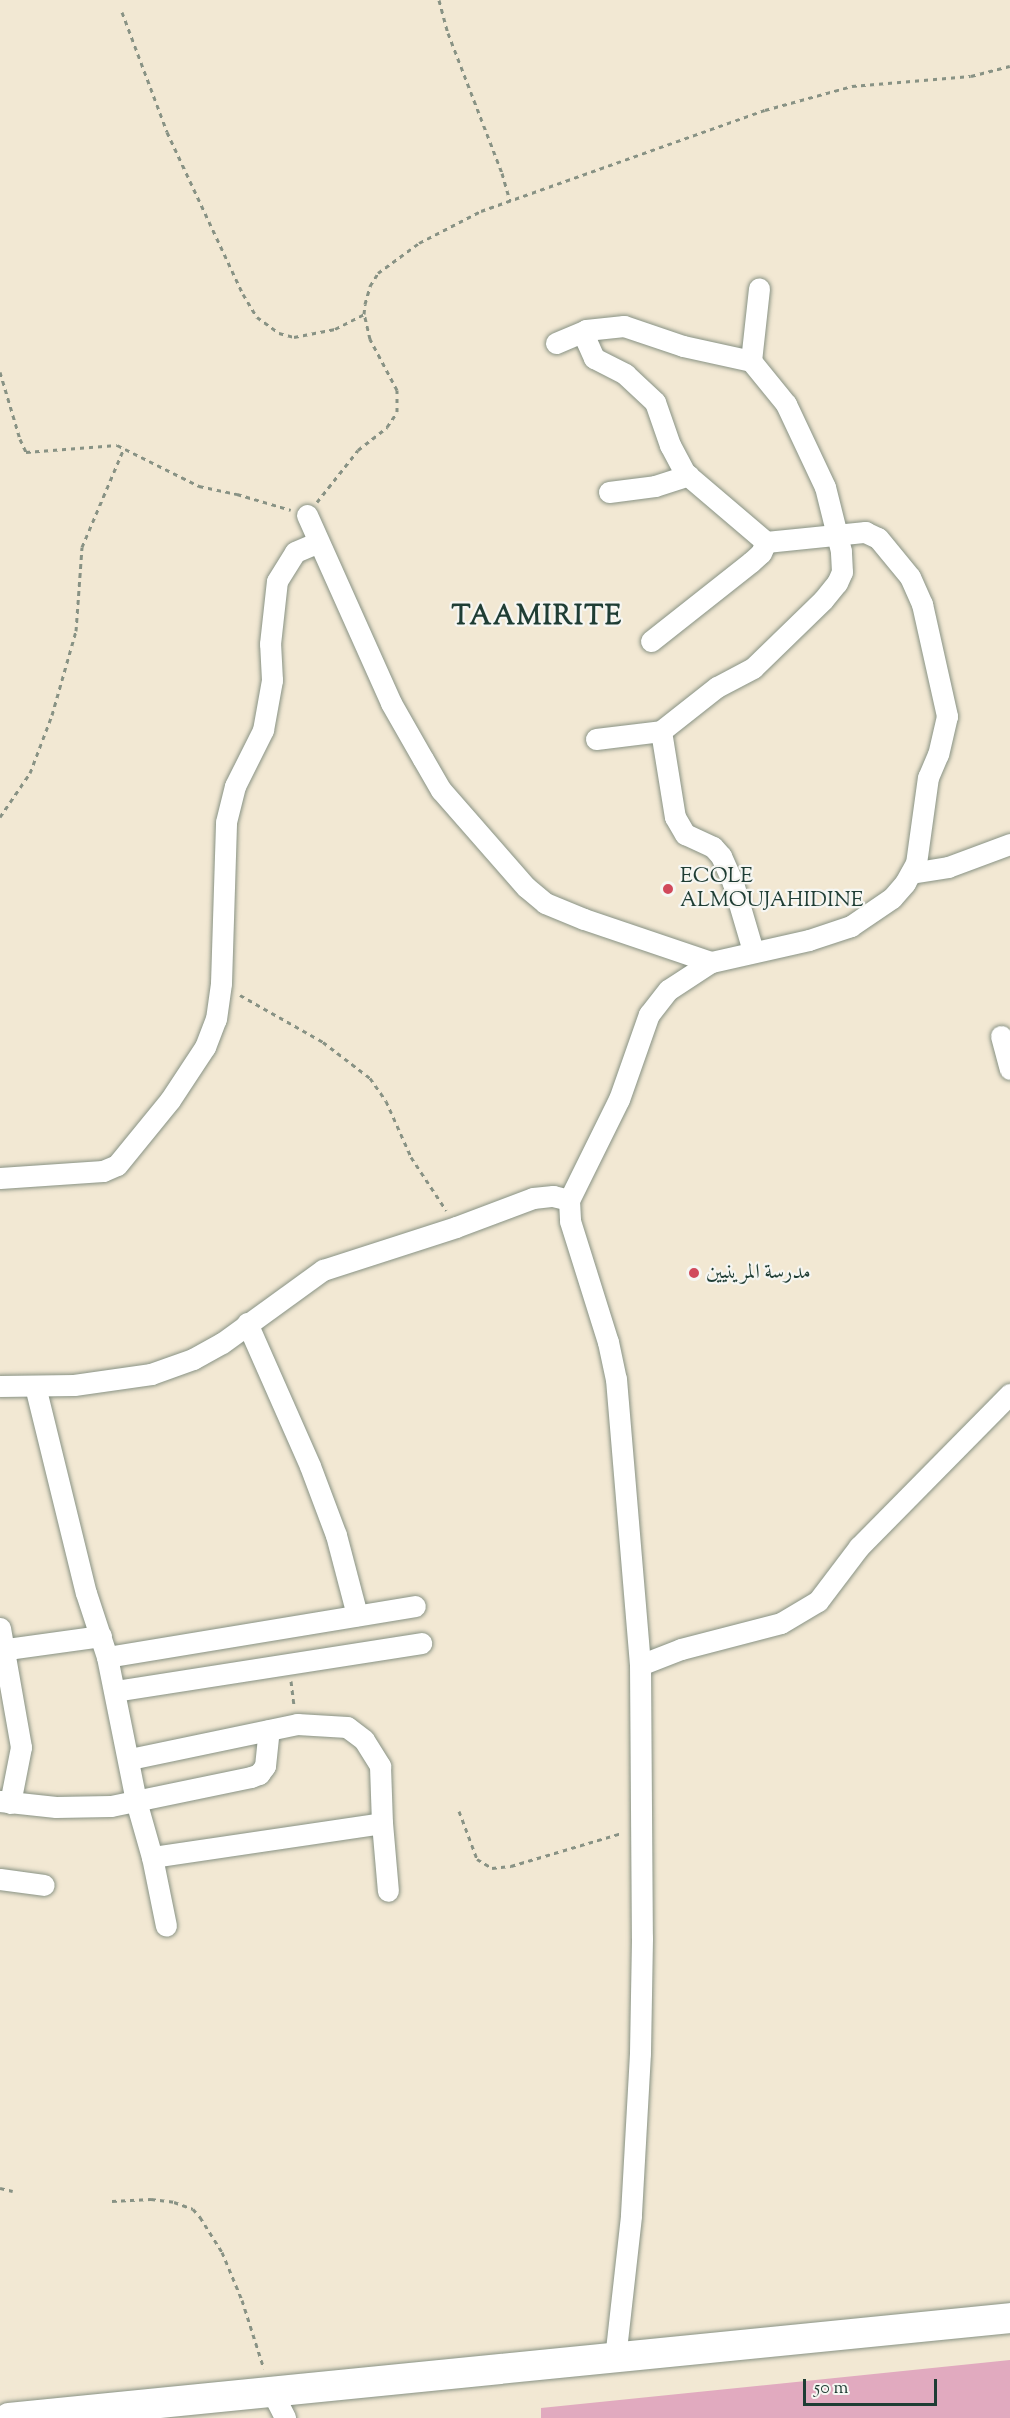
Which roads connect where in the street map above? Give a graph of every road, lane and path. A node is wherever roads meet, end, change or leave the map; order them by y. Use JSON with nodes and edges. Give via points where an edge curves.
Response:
{"nodes":[{"id":1,"x":439,"y":0,"type":"edge"},
{"id":2,"x":122,"y":12,"type":"dead end"},
{"id":3,"x":1010,"y":66,"type":"edge"},
{"id":4,"x":510,"y":201,"type":"junction"},
{"id":5,"x":759,"y":288,"type":"dead end"},
{"id":6,"x":364,"y":314,"type":"junction"},
{"id":7,"x":586,"y":330,"type":"junction"},
{"id":8,"x":556,"y":343,"type":"dead end"},
{"id":9,"x":751,"y":361,"type":"junction"},
{"id":10,"x":0,"y":372,"type":"edge"},
{"id":11,"x":124,"y":448,"type":"junction"},
{"id":12,"x":688,"y":475,"type":"junction"},
{"id":13,"x":609,"y":492,"type":"dead end"},
{"id":14,"x":307,"y":515,"type":"junction"},
{"id":15,"x":838,"y":535,"type":"junction"},
{"id":16,"x":318,"y":542,"type":"junction"},
{"id":17,"x":765,"y":542,"type":"junction"},
{"id":18,"x":651,"y":641,"type":"dead end"},
{"id":19,"x":661,"y":731,"type":"junction"},
{"id":20,"x":596,"y":739,"type":"dead end"},
{"id":21,"x":0,"y":817,"type":"edge"},
{"id":22,"x":1010,"y":844,"type":"edge"},
{"id":23,"x":911,"y":873,"type":"junction"},
{"id":24,"x":753,"y":951,"type":"junction"},
{"id":25,"x":711,"y":963,"type":"junction"},
{"id":26,"x":221,"y":983,"type":"junction"},
{"id":27,"x":1001,"y":1036,"type":"dead end"},
{"id":28,"x":1010,"y":1069,"type":"edge"},
{"id":29,"x":0,"y":1178,"type":"edge"},
{"id":30,"x":569,"y":1200,"type":"junction"},
{"id":31,"x":456,"y":1227,"type":"junction"},
{"id":32,"x":247,"y":1323,"type":"junction"},
{"id":33,"x":0,"y":1386,"type":"edge"},
{"id":34,"x":35,"y":1386,"type":"junction"},
{"id":35,"x":1010,"y":1395,"type":"edge"},
{"id":36,"x":415,"y":1606,"type":"dead end"},
{"id":37,"x":357,"y":1615,"type":"junction"},
{"id":38,"x":0,"y":1628,"type":"edge"},
{"id":39,"x":101,"y":1636,"type":"junction"},
{"id":40,"x":421,"y":1643,"type":"dead end"},
{"id":41,"x":1,"y":1650,"type":"edge"},
{"id":42,"x":107,"y":1657,"type":"junction"},
{"id":43,"x":289,"y":1664,"type":"junction"},
{"id":44,"x":640,"y":1665,"type":"junction"},
{"id":45,"x":115,"y":1691,"type":"junction"},
{"id":46,"x":297,"y":1724,"type":"junction"},
{"id":47,"x":269,"y":1730,"type":"junction"},
{"id":48,"x":130,"y":1759,"type":"junction"},
{"id":49,"x":136,"y":1801,"type":"junction"},
{"id":50,"x":5,"y":1802,"type":"edge"},
{"id":51,"x":459,"y":1811,"type":"dead end"},
{"id":52,"x":382,"y":1823,"type":"junction"},
{"id":53,"x":641,"y":1828,"type":"junction"},
{"id":54,"x":152,"y":1857,"type":"junction"},
{"id":55,"x":0,"y":1880,"type":"edge"},
{"id":56,"x":44,"y":1885,"type":"dead end"},
{"id":57,"x":388,"y":1891,"type":"dead end"},
{"id":58,"x":166,"y":1926,"type":"dead end"},
{"id":59,"x":0,"y":2188,"type":"edge"},
{"id":60,"x":13,"y":2191,"type":"dead end"},
{"id":61,"x":112,"y":2201,"type":"dead end"},
{"id":62,"x":1010,"y":2318,"type":"edge"},
{"id":63,"x":615,"y":2359,"type":"junction"},
{"id":64,"x":279,"y":2405,"type":"edge"},
{"id":65,"x":9,"y":2418,"type":"edge"}],
"edges":[{"from":1,"to":4,"type":"path"},
{"from":2,"to":6,"type":"path","via":[[167,132],[257,317],[279,333],[294,338],[335,330]]},
{"from":3,"to":4,"type":"path","via":[[971,76],[852,86],[718,125]]},
{"from":4,"to":6,"type":"path","via":[[481,211],[419,243],[378,273],[370,286]]},
{"from":5,"to":9,"type":"street"},
{"from":6,"to":14,"type":"path","via":[[370,339],[394,380],[397,412],[387,427],[358,450]]},
{"from":7,"to":8,"type":"street"},
{"from":7,"to":9,"type":"street","via":[[624,326],[684,346]]},
{"from":7,"to":12,"type":"street","via":[[594,358],[625,374],[655,402],[674,454]]},
{"from":9,"to":15,"type":"street","via":[[786,404],[825,487]]},
{"from":10,"to":11,"type":"path","via":[[26,452],[103,445]]},
{"from":11,"to":14,"type":"path","via":[[199,486]]},
{"from":11,"to":21,"type":"path","via":[[82,548],[76,631],[52,716],[30,772]]},
{"from":12,"to":13,"type":"street","via":[[655,486]]},
{"from":12,"to":17,"type":"street"},
{"from":14,"to":16,"type":"street"},
{"from":15,"to":17,"type":"street"},
{"from":15,"to":19,"type":"street","via":[[842,572],[824,600],[753,668],[717,687]]},
{"from":15,"to":23,"type":"street","via":[[874,535],[910,577],[922,604],[946,710],[938,754],[928,777],[920,848]]},
{"from":16,"to":25,"type":"street","via":[[391,703],[441,790],[526,887],[545,903]]},
{"from":16,"to":26,"type":"street","via":[[295,552],[277,581],[270,644],[272,680],[263,730],[235,786],[226,822]]},
{"from":17,"to":18,"type":"street","via":[[752,562]]},
{"from":19,"to":20,"type":"street"},
{"from":19,"to":24,"type":"street","via":[[675,817],[685,834],[721,856]]},
{"from":22,"to":23,"type":"street","via":[[948,867]]},
{"from":23,"to":24,"type":"street","via":[[892,898],[851,926],[809,940]]},
{"from":24,"to":25,"type":"street"},
{"from":25,"to":30,"type":"street","via":[[668,990],[649,1014],[620,1099]]},
{"from":26,"to":29,"type":"street","via":[[216,1019],[205,1047],[170,1100],[117,1165],[103,1171]]},
{"from":26,"to":31,"type":"path","via":[[323,1042],[370,1078],[386,1101],[411,1157]]},
{"from":27,"to":28,"type":"street"},
{"from":30,"to":31,"type":"street","via":[[553,1196],[533,1198]]},
{"from":30,"to":44,"type":"street","via":[[570,1221],[616,1379]]},
{"from":31,"to":32,"type":"street","via":[[323,1270]]},
{"from":32,"to":34,"type":"street","via":[[193,1359],[151,1374],[74,1385]]},
{"from":32,"to":37,"type":"street","via":[[336,1535]]},
{"from":33,"to":34,"type":"street"},
{"from":34,"to":39,"type":"street","via":[[86,1593]]},
{"from":35,"to":44,"type":"street","via":[[859,1547],[818,1601],[771,1627],[681,1649]]},
{"from":36,"to":37,"type":"street"},
{"from":37,"to":42,"type":"street"},
{"from":38,"to":41,"type":"street"},
{"from":39,"to":41,"type":"street"},
{"from":39,"to":42,"type":"street"},
{"from":40,"to":43,"type":"street"},
{"from":41,"to":50,"type":"street","via":[[21,1747]]},
{"from":42,"to":45,"type":"street"},
{"from":43,"to":45,"type":"street"},
{"from":43,"to":46,"type":"path"},
{"from":44,"to":53,"type":"street"},
{"from":45,"to":48,"type":"street"},
{"from":46,"to":47,"type":"street"},
{"from":46,"to":52,"type":"street","via":[[342,1725],[364,1740],[380,1766]]},
{"from":47,"to":48,"type":"street"},
{"from":47,"to":49,"type":"street","via":[[265,1766],[259,1774]]},
{"from":48,"to":49,"type":"street"},
{"from":49,"to":50,"type":"street","via":[[94,1808]]},
{"from":49,"to":54,"type":"street"},
{"from":51,"to":53,"type":"path","via":[[477,1858],[492,1868]]},
{"from":52,"to":54,"type":"street"},
{"from":52,"to":57,"type":"street"},
{"from":53,"to":63,"type":"street","via":[[640,2054],[631,2216]]},
{"from":54,"to":58,"type":"street"},
{"from":55,"to":56,"type":"street"},
{"from":59,"to":60,"type":"path"},
{"from":61,"to":64,"type":"path","via":[[174,2202],[193,2209],[200,2217],[222,2252]]},
{"from":62,"to":63,"type":"main road"},
{"from":63,"to":64,"type":"main road"},
{"from":64,"to":65,"type":"main road"}]}
